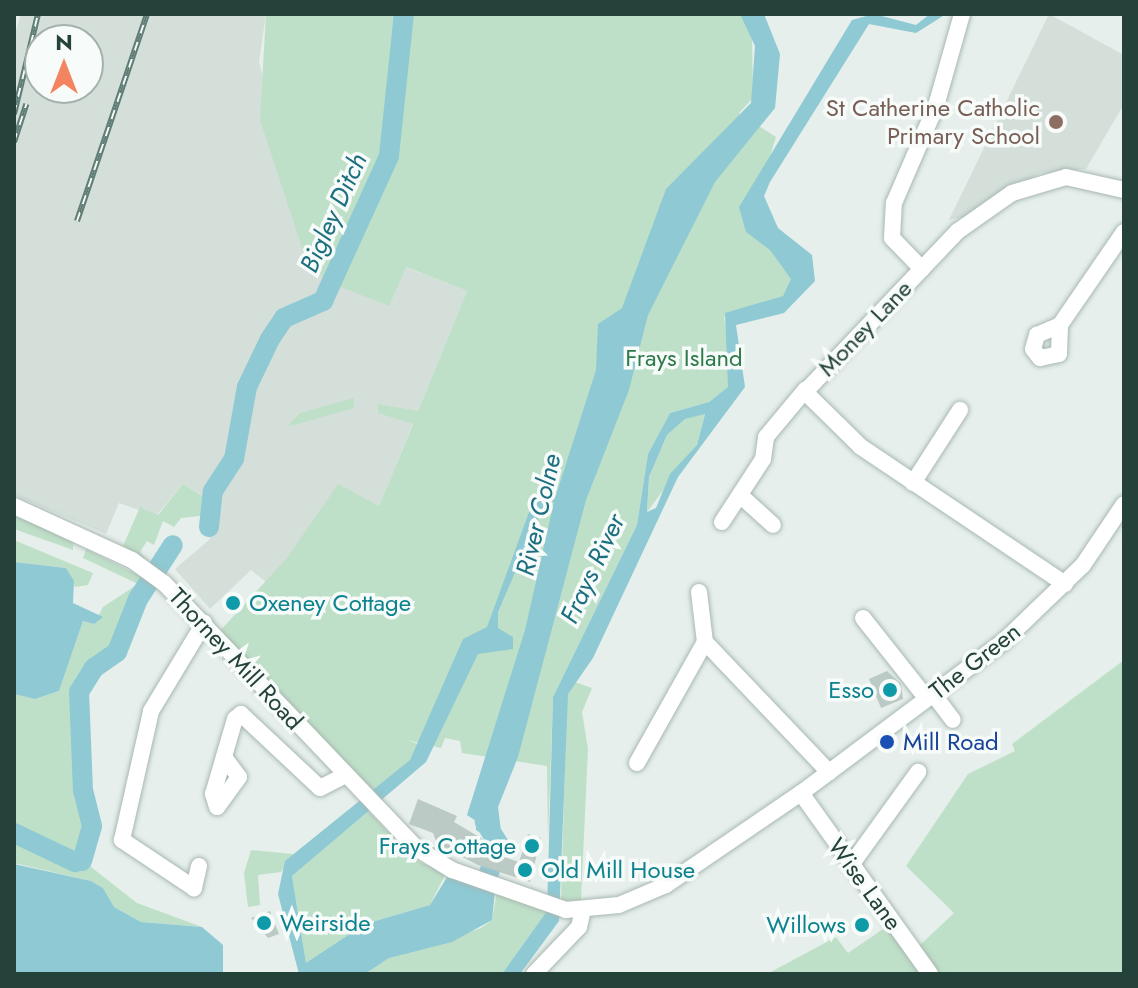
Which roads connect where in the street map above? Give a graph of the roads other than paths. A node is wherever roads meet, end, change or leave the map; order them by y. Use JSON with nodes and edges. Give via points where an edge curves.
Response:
{"nodes":[{"id":1,"x":962,"y":14,"type":"edge"},
{"id":2,"x":1124,"y":190,"type":"edge"},
{"id":3,"x":1124,"y":232,"type":"edge"},
{"id":4,"x":922,"y":269,"type":"junction"},
{"id":5,"x":1060,"y":325,"type":"dead end"},
{"id":6,"x":806,"y":389,"type":"junction"},
{"id":7,"x":960,"y":410,"type":"dead end"},
{"id":8,"x":913,"y":483,"type":"junction"},
{"id":9,"x":741,"y":496,"type":"junction"},
{"id":10,"x":1124,"y":504,"type":"edge"},
{"id":11,"x":14,"y":506,"type":"edge"},
{"id":12,"x":722,"y":522,"type":"dead end"},
{"id":13,"x":773,"y":525,"type":"dead end"},
{"id":14,"x":1065,"y":584,"type":"junction"},
{"id":15,"x":699,"y":592,"type":"dead end"},
{"id":16,"x":863,"y":618,"type":"dead end"},
{"id":17,"x":204,"y":623,"type":"junction"},
{"id":18,"x":705,"y":642,"type":"junction"},
{"id":19,"x":930,"y":697,"type":"junction"},
{"id":20,"x":953,"y":720,"type":"dead end"},
{"id":21,"x":224,"y":757,"type":"dead end"},
{"id":22,"x":637,"y":763,"type":"dead end"},
{"id":23,"x":829,"y":772,"type":"junction"},
{"id":24,"x":918,"y":772,"type":"dead end"},
{"id":25,"x":345,"y":775,"type":"junction"},
{"id":26,"x":801,"y":793,"type":"junction"},
{"id":27,"x":851,"y":865,"type":"junction"},
{"id":28,"x":199,"y":866,"type":"dead end"},
{"id":29,"x":574,"y":910,"type":"junction"},
{"id":30,"x":534,"y":974,"type":"edge"},
{"id":31,"x":930,"y":974,"type":"edge"}],
"edges":[{"from":1,"to":4,"type":"street","via":[[936,106],[894,203],[892,238]]},
{"from":2,"to":4,"type":"street","name":"Money Lane","via":[[1077,178],[1027,185],[967,223]]},
{"from":3,"to":5,"type":"street"},
{"from":4,"to":6,"type":"street","name":"Money Lane"},
{"from":6,"to":8,"type":"street","name":"Money Lane","via":[[806,396],[860,446]]},
{"from":6,"to":9,"type":"street","via":[[766,437],[763,459]]},
{"from":7,"to":8,"type":"street"},
{"from":8,"to":14,"type":"street","name":"Money Lane"},
{"from":9,"to":12,"type":"street"},
{"from":9,"to":13,"type":"street"},
{"from":10,"to":14,"type":"street","name":"The Green"},
{"from":11,"to":17,"type":"street","name":"Thorney Mill Road","via":[[157,579]]},
{"from":14,"to":19,"type":"street","name":"The Green"},
{"from":15,"to":18,"type":"street"},
{"from":16,"to":19,"type":"street"},
{"from":17,"to":25,"type":"street","name":"Thorney Mill Road"},
{"from":17,"to":28,"type":"street","via":[[175,661],[151,711],[122,840],[194,888]]},
{"from":18,"to":22,"type":"street"},
{"from":18,"to":23,"type":"street"},
{"from":19,"to":20,"type":"street"},
{"from":19,"to":23,"type":"street","name":"The Green"},
{"from":21,"to":25,"type":"street","via":[[235,719],[247,715],[318,787],[327,789]]},
{"from":23,"to":26,"type":"street","name":"The Green"},
{"from":24,"to":27,"type":"street"},
{"from":25,"to":29,"type":"street","name":"Thorney Mill Road","via":[[381,814],[452,870]]},
{"from":26,"to":27,"type":"street","name":"Wise Lane"},
{"from":26,"to":29,"type":"street","via":[[666,885],[619,905]]},
{"from":27,"to":31,"type":"street","name":"Wise Lane"},
{"from":29,"to":30,"type":"street","via":[[579,927]]}]}
